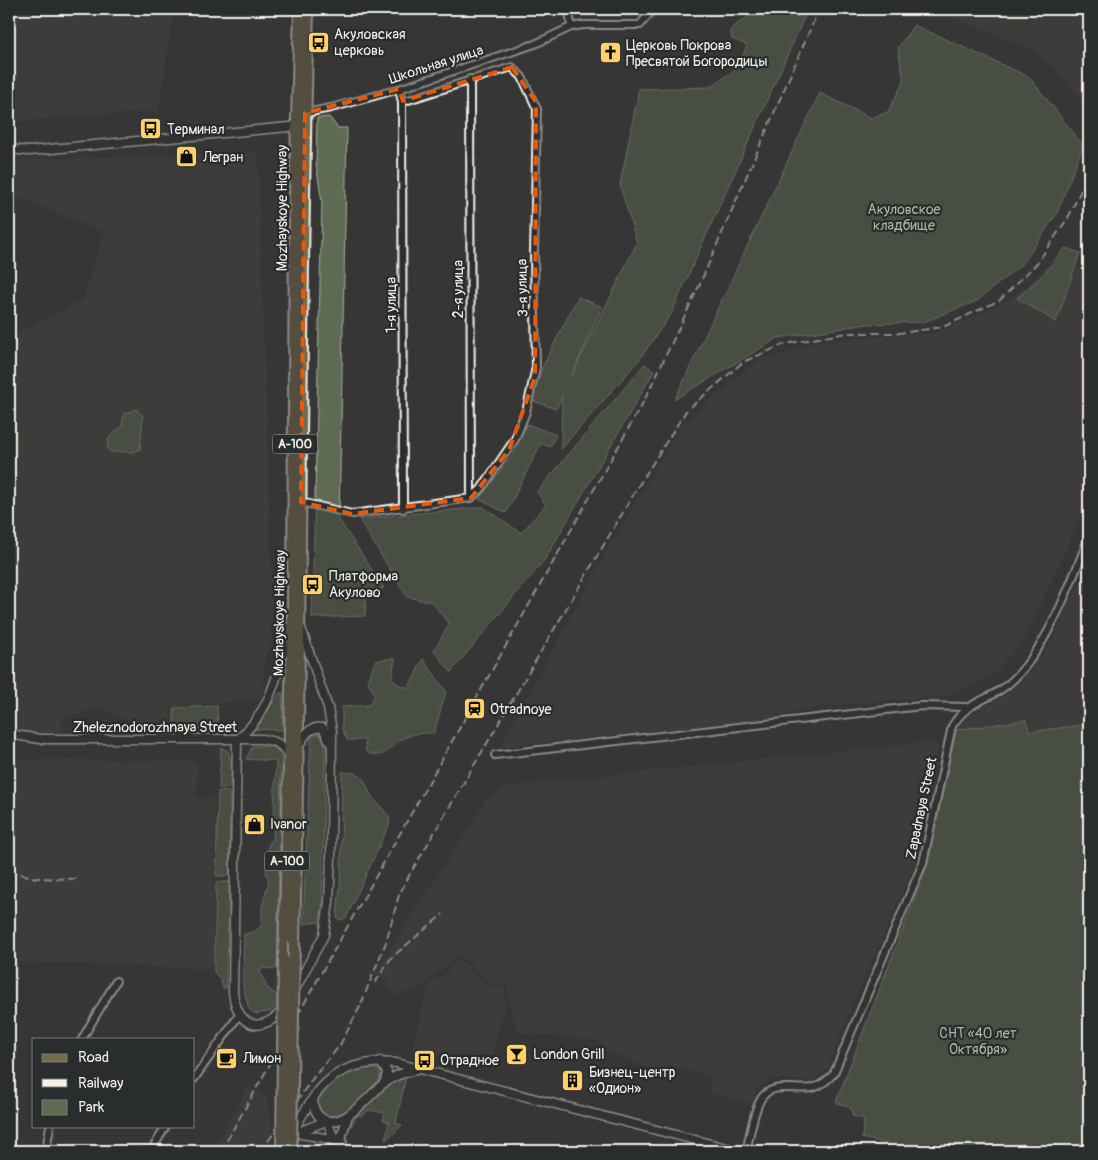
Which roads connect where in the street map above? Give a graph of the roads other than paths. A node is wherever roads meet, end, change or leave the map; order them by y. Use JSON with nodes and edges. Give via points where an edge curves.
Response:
{"nodes":[{"id":1,"x":300,"y":9,"type":"edge"},
{"id":2,"x":308,"y":9,"type":"edge"},
{"id":3,"x":569,"y":9,"type":"edge"},
{"id":4,"x":653,"y":9,"type":"edge"},
{"id":5,"x":571,"y":27,"type":"junction"},
{"id":6,"x":470,"y":79,"type":"junction"},
{"id":7,"x":400,"y":89,"type":"junction"},
{"id":8,"x":402,"y":102,"type":"junction"},
{"id":9,"x":305,"y":109,"type":"junction"},
{"id":10,"x":300,"y":126,"type":"junction"},
{"id":11,"x":9,"y":149,"type":"edge"},
{"id":12,"x":471,"y":498,"type":"junction"},
{"id":13,"x":301,"y":502,"type":"junction"},
{"id":14,"x":403,"y":509,"type":"junction"},
{"id":15,"x":1089,"y":537,"type":"edge"},
{"id":16,"x":293,"y":613,"type":"junction"},
{"id":17,"x":300,"y":624,"type":"junction"},
{"id":18,"x":968,"y":707,"type":"junction"},
{"id":19,"x":9,"y":734,"type":"edge"},
{"id":20,"x":237,"y":740,"type":"junction"},
{"id":21,"x":299,"y":746,"type":"junction"},
{"id":22,"x":332,"y":749,"type":"junction"},
{"id":23,"x":495,"y":756,"type":"dead end"},
{"id":24,"x":290,"y":762,"type":"junction"},
{"id":25,"x":116,"y":981,"type":"dead end"},
{"id":26,"x":239,"y":1015,"type":"junction"},
{"id":27,"x":83,"y":1038,"type":"edge"},
{"id":28,"x":380,"y":1062,"type":"junction"},
{"id":29,"x":416,"y":1069,"type":"junction"},
{"id":30,"x":195,"y":1078,"type":"edge"},
{"id":31,"x":385,"y":1082,"type":"junction"},
{"id":32,"x":316,"y":1093,"type":"junction"},
{"id":33,"x":348,"y":1116,"type":"junction"},
{"id":34,"x":327,"y":1121,"type":"junction"},
{"id":35,"x":50,"y":1128,"type":"edge"},
{"id":36,"x":165,"y":1128,"type":"edge"},
{"id":37,"x":294,"y":1134,"type":"junction"},
{"id":38,"x":335,"y":1140,"type":"junction"},
{"id":39,"x":46,"y":1151,"type":"edge"},
{"id":40,"x":151,"y":1151,"type":"edge"},
{"id":41,"x":282,"y":1151,"type":"edge"},
{"id":42,"x":291,"y":1151,"type":"edge"},
{"id":43,"x":340,"y":1151,"type":"edge"},
{"id":44,"x":738,"y":1151,"type":"edge"},
{"id":45,"x":746,"y":1151,"type":"edge"}],
"edges":[{"from":1,"to":10,"type":"main road","name":"Mozhayskoye Highway","number":"А-100"},
{"from":2,"to":9,"type":"main road","number":"А-100"},
{"from":3,"to":5,"type":"street"},
{"from":4,"to":5,"type":"street","name":"Школьная улица","via":[[640,25]]},
{"from":5,"to":7,"type":"street","name":"Школьная улица","via":[[535,44]]},
{"from":6,"to":8,"type":"street"},
{"from":6,"to":12,"type":"street","name":"2-я улица"},
{"from":6,"to":12,"type":"street","name":"3-я улица","via":[[512,67],[522,76],[538,109],[534,254],[536,367],[526,412],[515,439],[481,489]]},
{"from":7,"to":8,"type":"street","name":"1-я улица"},
{"from":7,"to":9,"type":"street","name":"Школьная улица","via":[[331,108]]},
{"from":8,"to":14,"type":"street","name":"1-я улица"},
{"from":9,"to":10,"type":"main road","name":"Mozhayskoye Highway","number":"А-100"},
{"from":10,"to":11,"type":"street","via":[[29,151]]},
{"from":10,"to":13,"type":"main road","name":"Mozhayskoye Highway","number":"А-100"},
{"from":10,"to":16,"type":"main road","name":"Mozhayskoye Highway","number":"А-100"},
{"from":12,"to":14,"type":"street"},
{"from":13,"to":14,"type":"street","via":[[352,514]]},
{"from":13,"to":17,"type":"main road","name":"Mozhayskoye Highway","number":"А-100"},
{"from":15,"to":18,"type":"street","name":"Zapadnaya Street","via":[[1070,585],[1035,653],[1006,686]]},
{"from":16,"to":20,"type":"street","via":[[276,684],[264,709]]},
{"from":16,"to":24,"type":"main road","name":"Mozhayskoye Highway","number":"А-100"},
{"from":17,"to":21,"type":"main road","name":"Mozhayskoye Highway","number":"А-100"},
{"from":17,"to":22,"type":"street","via":[[328,708]]},
{"from":18,"to":23,"type":"street","via":[[921,706]]},
{"from":18,"to":45,"type":"street","name":"Zapadnaya Street","via":[[952,726],[923,863],[834,1073],[824,1083],[812,1088],[775,1088],[763,1096]]},
{"from":19,"to":20,"type":"street","name":"Zheleznodorozhnaya Street","via":[[40,739]]},
{"from":20,"to":24,"type":"street","name":"Zheleznodorozhnaya Street","via":[[271,740],[285,749]]},
{"from":20,"to":26,"type":"street","via":[[233,992]]},
{"from":21,"to":22,"type":"street","via":[[307,732],[315,727],[328,733]]},
{"from":21,"to":42,"type":"main road","name":"Mozhayskoye Highway","number":"А-100","bridge":true},
{"from":22,"to":26,"type":"street","via":[[331,856],[324,935],[314,959],[279,1014],[259,1025],[247,1022]]},
{"from":24,"to":41,"type":"main road","name":"Mozhayskoye Highway","number":"А-100","bridge":true},
{"from":25,"to":27,"type":"street"},
{"from":26,"to":30,"type":"street"},
{"from":28,"to":29,"type":"street"},
{"from":28,"to":31,"type":"street","via":[[387,1072]]},
{"from":28,"to":32,"type":"street","via":[[363,1063],[340,1071]]},
{"from":29,"to":31,"type":"street"},
{"from":29,"to":44,"type":"street"},
{"from":31,"to":33,"type":"street"},
{"from":32,"to":34,"type":"street","via":[[314,1110]]},
{"from":32,"to":37,"type":"street"},
{"from":33,"to":34,"type":"street","via":[[336,1122]]},
{"from":33,"to":43,"type":"street"},
{"from":34,"to":37,"type":"street"},
{"from":34,"to":38,"type":"street"},
{"from":35,"to":39,"type":"street"},
{"from":36,"to":40,"type":"street"},
{"from":37,"to":38,"type":"street"},
{"from":37,"to":41,"type":"street"},
{"from":38,"to":43,"type":"street"}]}
